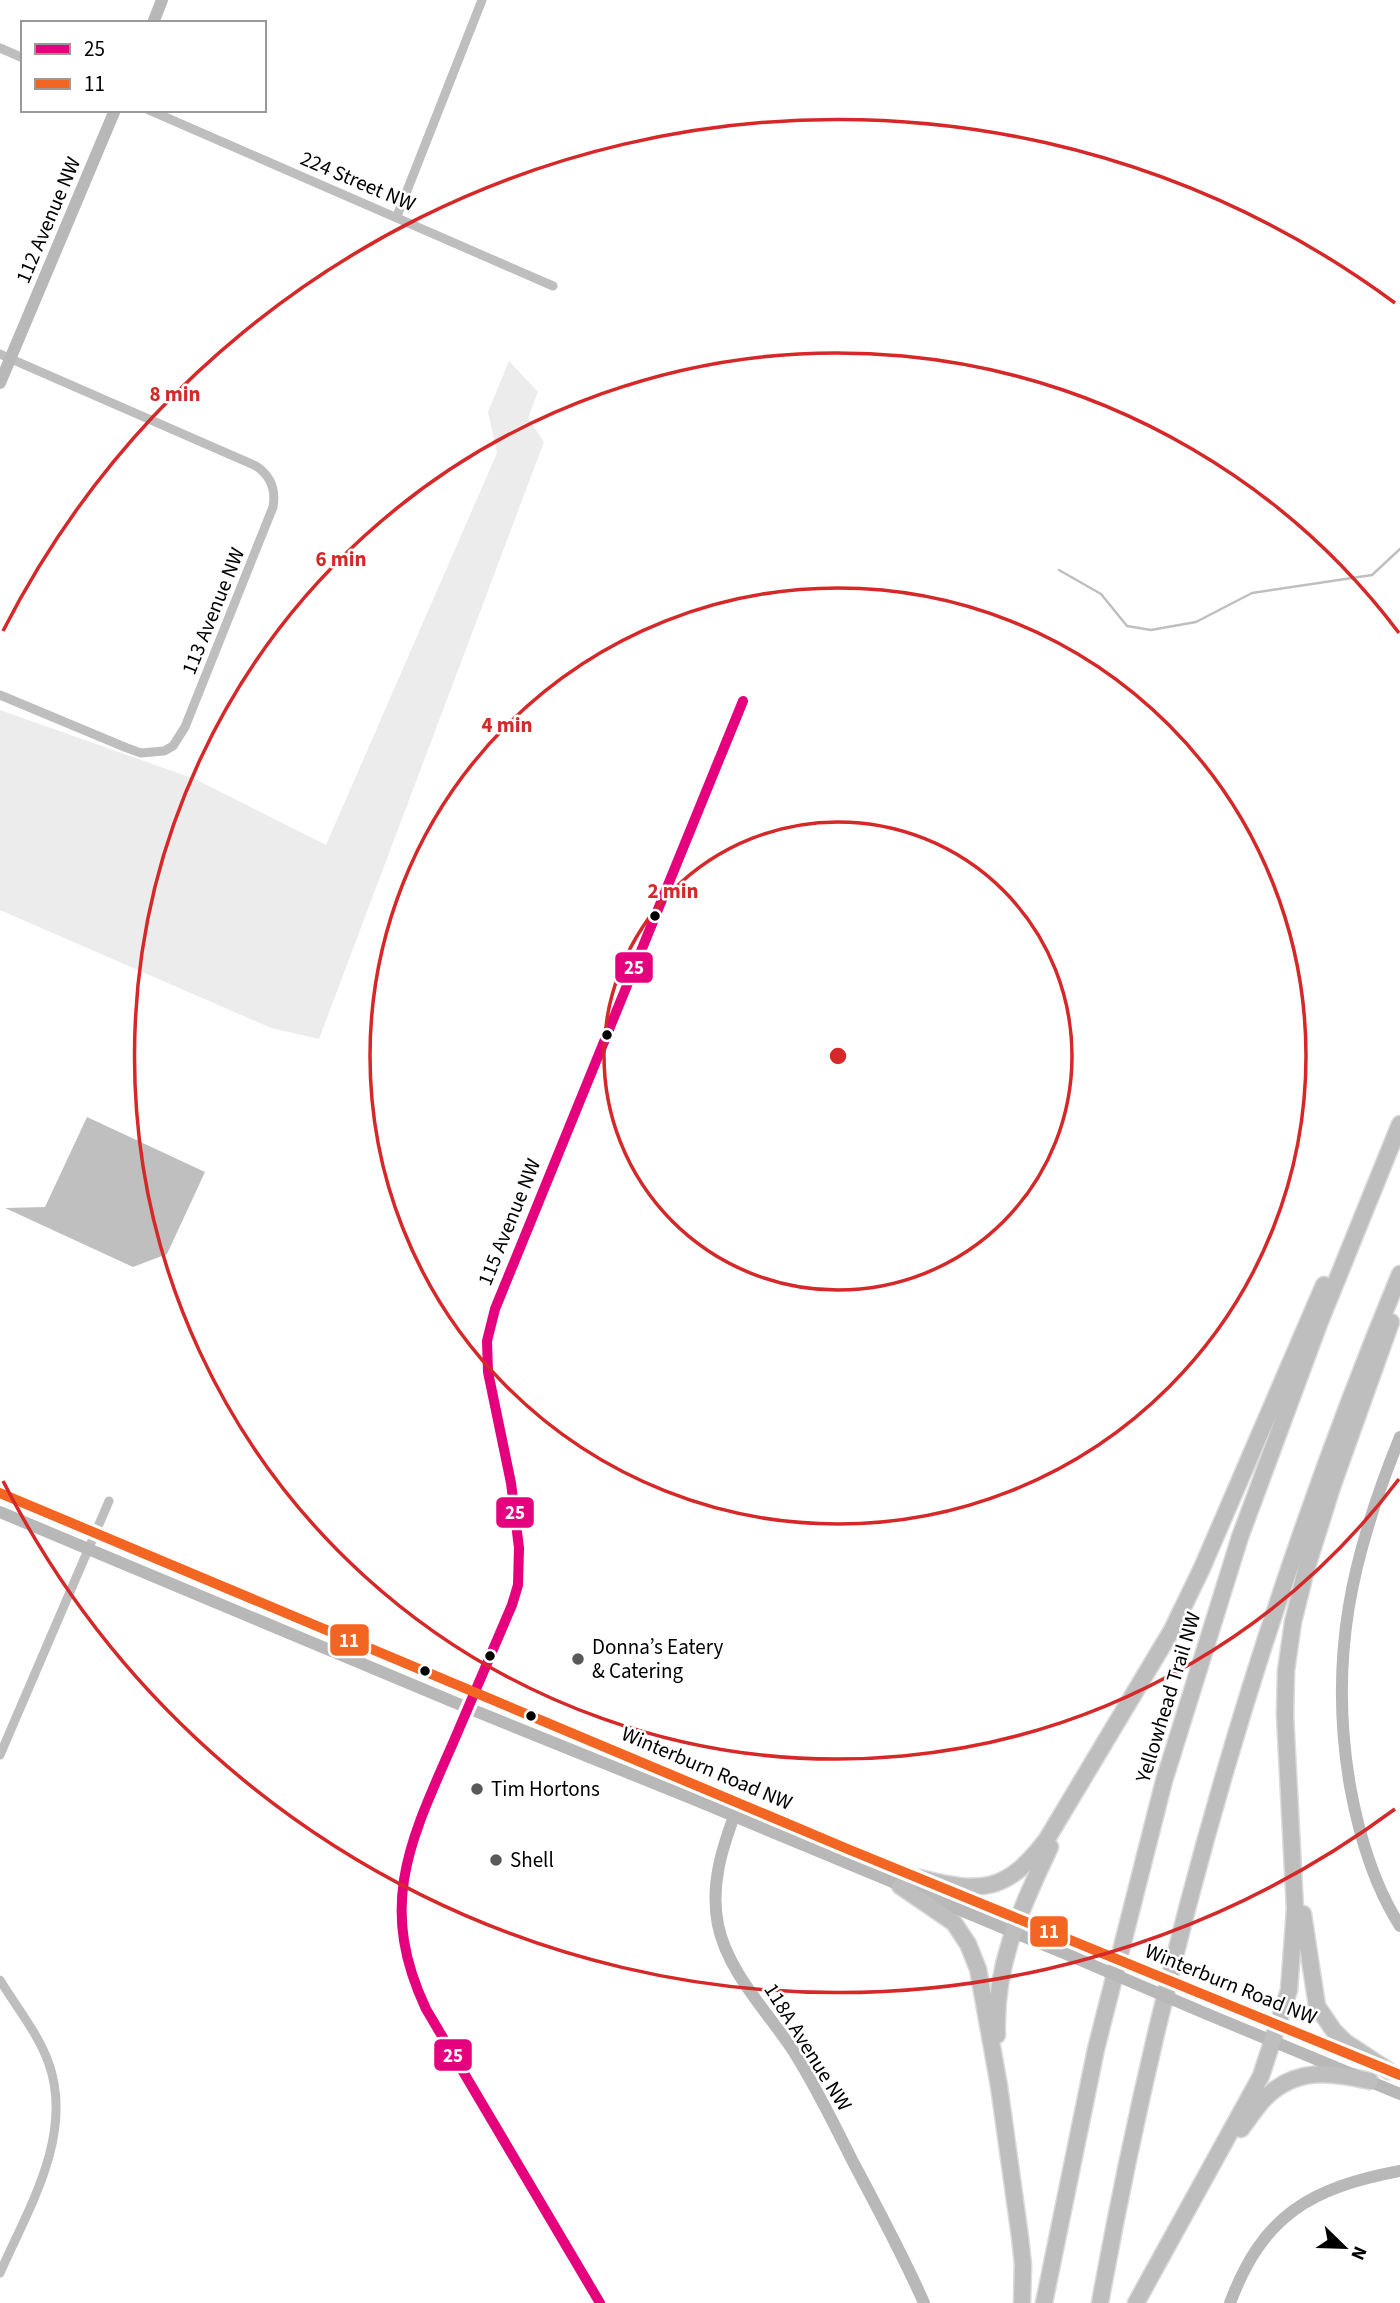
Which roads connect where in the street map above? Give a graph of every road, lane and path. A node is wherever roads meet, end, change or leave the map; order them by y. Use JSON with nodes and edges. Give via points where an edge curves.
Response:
{"nodes":[{"id":1,"x":162,"y":0,"type":"edge"},
{"id":2,"x":482,"y":0,"type":"edge"},
{"id":3,"x":154,"y":21,"type":"edge"},
{"id":4,"x":0,"y":48,"type":"edge"},
{"id":5,"x":21,"y":57,"type":"edge"},
{"id":6,"x":114,"y":112,"type":"edge"},
{"id":7,"x":154,"y":112,"type":"edge"},
{"id":8,"x":397,"y":216,"type":"junction"},
{"id":9,"x":553,"y":286,"type":"dead end"},
{"id":10,"x":5,"y":356,"type":"edge"},
{"id":11,"x":0,"y":383,"type":"edge"},
{"id":12,"x":0,"y":695,"type":"edge"},
{"id":13,"x":743,"y":701,"type":"dead end"},
{"id":14,"x":1400,"y":1124,"type":"edge"},
{"id":15,"x":1369,"y":1198,"type":"junction"},
{"id":16,"x":1400,"y":1274,"type":"edge"},
{"id":17,"x":1400,"y":1296,"type":"edge"},
{"id":18,"x":1400,"y":1437,"type":"edge"},
{"id":19,"x":0,"y":1493,"type":"edge"},
{"id":20,"x":109,"y":1501,"type":"dead end"},
{"id":21,"x":0,"y":1512,"type":"edge"},
{"id":22,"x":95,"y":1534,"type":"junction"},
{"id":23,"x":88,"y":1550,"type":"junction"},
{"id":24,"x":475,"y":1692,"type":"junction"},
{"id":25,"x":468,"y":1709,"type":"junction"},
{"id":26,"x":0,"y":1755,"type":"edge"},
{"id":27,"x":1074,"y":1795,"type":"junction"},
{"id":28,"x":739,"y":1802,"type":"junction"},
{"id":29,"x":734,"y":1816,"type":"junction"},
{"id":30,"x":1294,"y":1853,"type":"junction"},
{"id":31,"x":920,"y":1878,"type":"junction"},
{"id":32,"x":900,"y":1886,"type":"junction"},
{"id":33,"x":1015,"y":1924,"type":"junction"},
{"id":34,"x":1400,"y":1926,"type":"edge"},
{"id":35,"x":0,"y":1980,"type":"edge"},
{"id":36,"x":1276,"y":2032,"type":"junction"},
{"id":37,"x":1394,"y":2073,"type":"edge"},
{"id":38,"x":1370,"y":2081,"type":"junction"},
{"id":39,"x":999,"y":2086,"type":"junction"},
{"id":40,"x":1400,"y":2094,"type":"edge"},
{"id":41,"x":1213,"y":2164,"type":"junction"},
{"id":42,"x":1400,"y":2171,"type":"edge"},
{"id":43,"x":0,"y":2273,"type":"edge"},
{"id":44,"x":600,"y":2303,"type":"edge"},
{"id":45,"x":924,"y":2303,"type":"edge"},
{"id":46,"x":1022,"y":2303,"type":"edge"},
{"id":47,"x":1044,"y":2303,"type":"edge"},
{"id":48,"x":1100,"y":2303,"type":"edge"},
{"id":49,"x":1136,"y":2303,"type":"edge"},
{"id":50,"x":1230,"y":2303,"type":"edge"}],
"edges":[{"from":1,"to":3,"type":"main road"},
{"from":2,"to":8,"type":"street"},
{"from":4,"to":5,"type":"street"},
{"from":6,"to":10,"type":"main road","name":"112 Avenue NW"},
{"from":7,"to":8,"type":"street","name":"224 Street NW"},
{"from":8,"to":9,"type":"street","name":"224 Street NW"},
{"from":10,"to":11,"type":"main road","name":"112 Avenue NW"},
{"from":10,"to":12,"type":"street","name":"113 Avenue NW","via":[[256,466],[275,494],[185,727],[173,746],[153,753],[127,748]]},
{"from":13,"to":24,"type":"street","name":"115 Avenue NW","via":[[495,1309],[487,1341],[488,1372],[512,1483],[520,1566],[517,1592]]},
{"from":14,"to":15,"type":"highway","name":"Yellowhead Trail NW"},
{"from":15,"to":27,"type":"highway","via":[[1321,1290],[1172,1630]]},
{"from":15,"to":47,"type":"highway","name":"Yellowhead Trail NW","via":[[1240,1537],[1164,1781],[1096,2049]]},
{"from":16,"to":48,"type":"highway","via":[[1299,1536],[1219,1790],[1151,2057]]},
{"from":17,"to":30,"type":"highway","via":[[1332,1487],[1293,1622],[1285,1715]]},
{"from":18,"to":34,"type":"main road","via":[[1375,1499],[1355,1570],[1341,1663],[1343,1730],[1355,1814],[1365,1851]]},
{"from":19,"to":22,"type":"main road","name":"Winterburn Road NW"},
{"from":20,"to":22,"type":"street"},
{"from":21,"to":23,"type":"main road","name":"Winterburn Road NW"},
{"from":22,"to":23,"type":"street"},
{"from":22,"to":24,"type":"main road","name":"Winterburn Road NW"},
{"from":23,"to":25,"type":"main road","name":"Winterburn Road NW"},
{"from":23,"to":26,"type":"street"},
{"from":24,"to":25,"type":"main road","name":"115 Avenue NW"},
{"from":24,"to":28,"type":"main road","name":"Winterburn Road NW"},
{"from":25,"to":29,"type":"main road","name":"Winterburn Road NW"},
{"from":25,"to":44,"type":"main road","name":"115 Avenue NW","via":[[417,1824],[407,1859],[400,1908],[407,1961],[426,2009]]},
{"from":27,"to":31,"type":"highway","via":[[1034,1856],[1013,1875],[972,1888]]},
{"from":27,"to":33,"type":"highway"},
{"from":28,"to":29,"type":"main road","name":"118A Avenue NW"},
{"from":28,"to":31,"type":"main road","name":"Winterburn Road NW"},
{"from":29,"to":32,"type":"main road","name":"Winterburn Road NW"},
{"from":29,"to":45,"type":"main road","name":"118A Avenue NW","via":[[715,1883],[718,1926],[725,1948],[823,2104]]},
{"from":30,"to":36,"type":"highway","via":[[1292,1973]]},
{"from":30,"to":37,"type":"highway","via":[[1317,2006],[1345,2042]]},
{"from":31,"to":33,"type":"main road","name":"Winterburn Road NW"},
{"from":32,"to":33,"type":"main road","name":"Winterburn Road NW"},
{"from":32,"to":39,"type":"highway","via":[[954,1923],[968,1944],[978,1969]]},
{"from":33,"to":36,"type":"main road","name":"Winterburn Road NW","bridge":true,"via":[[1074,1941],[1213,1998]]},
{"from":33,"to":36,"type":"main road","name":"Winterburn Road NW","bridge":true,"via":[[1071,1956],[1207,2014]]},
{"from":33,"to":39,"type":"highway","via":[[998,1994]]},
{"from":35,"to":43,"type":"street","via":[[37,2037],[49,2065],[56,2119],[49,2158]]},
{"from":36,"to":37,"type":"main road","name":"Winterburn Road NW"},
{"from":36,"to":38,"type":"main road","name":"Winterburn Road NW"},
{"from":36,"to":41,"type":"highway","via":[[1261,2076]]},
{"from":38,"to":40,"type":"main road","name":"Winterburn Road NW"},
{"from":38,"to":41,"type":"highway","via":[[1338,2073],[1289,2080],[1265,2097]]},
{"from":39,"to":46,"type":"highway","via":[[1023,2265]]},
{"from":41,"to":49,"type":"highway"},
{"from":42,"to":50,"type":"main road","via":[[1337,2187],[1287,2213],[1255,2250]]}]}
